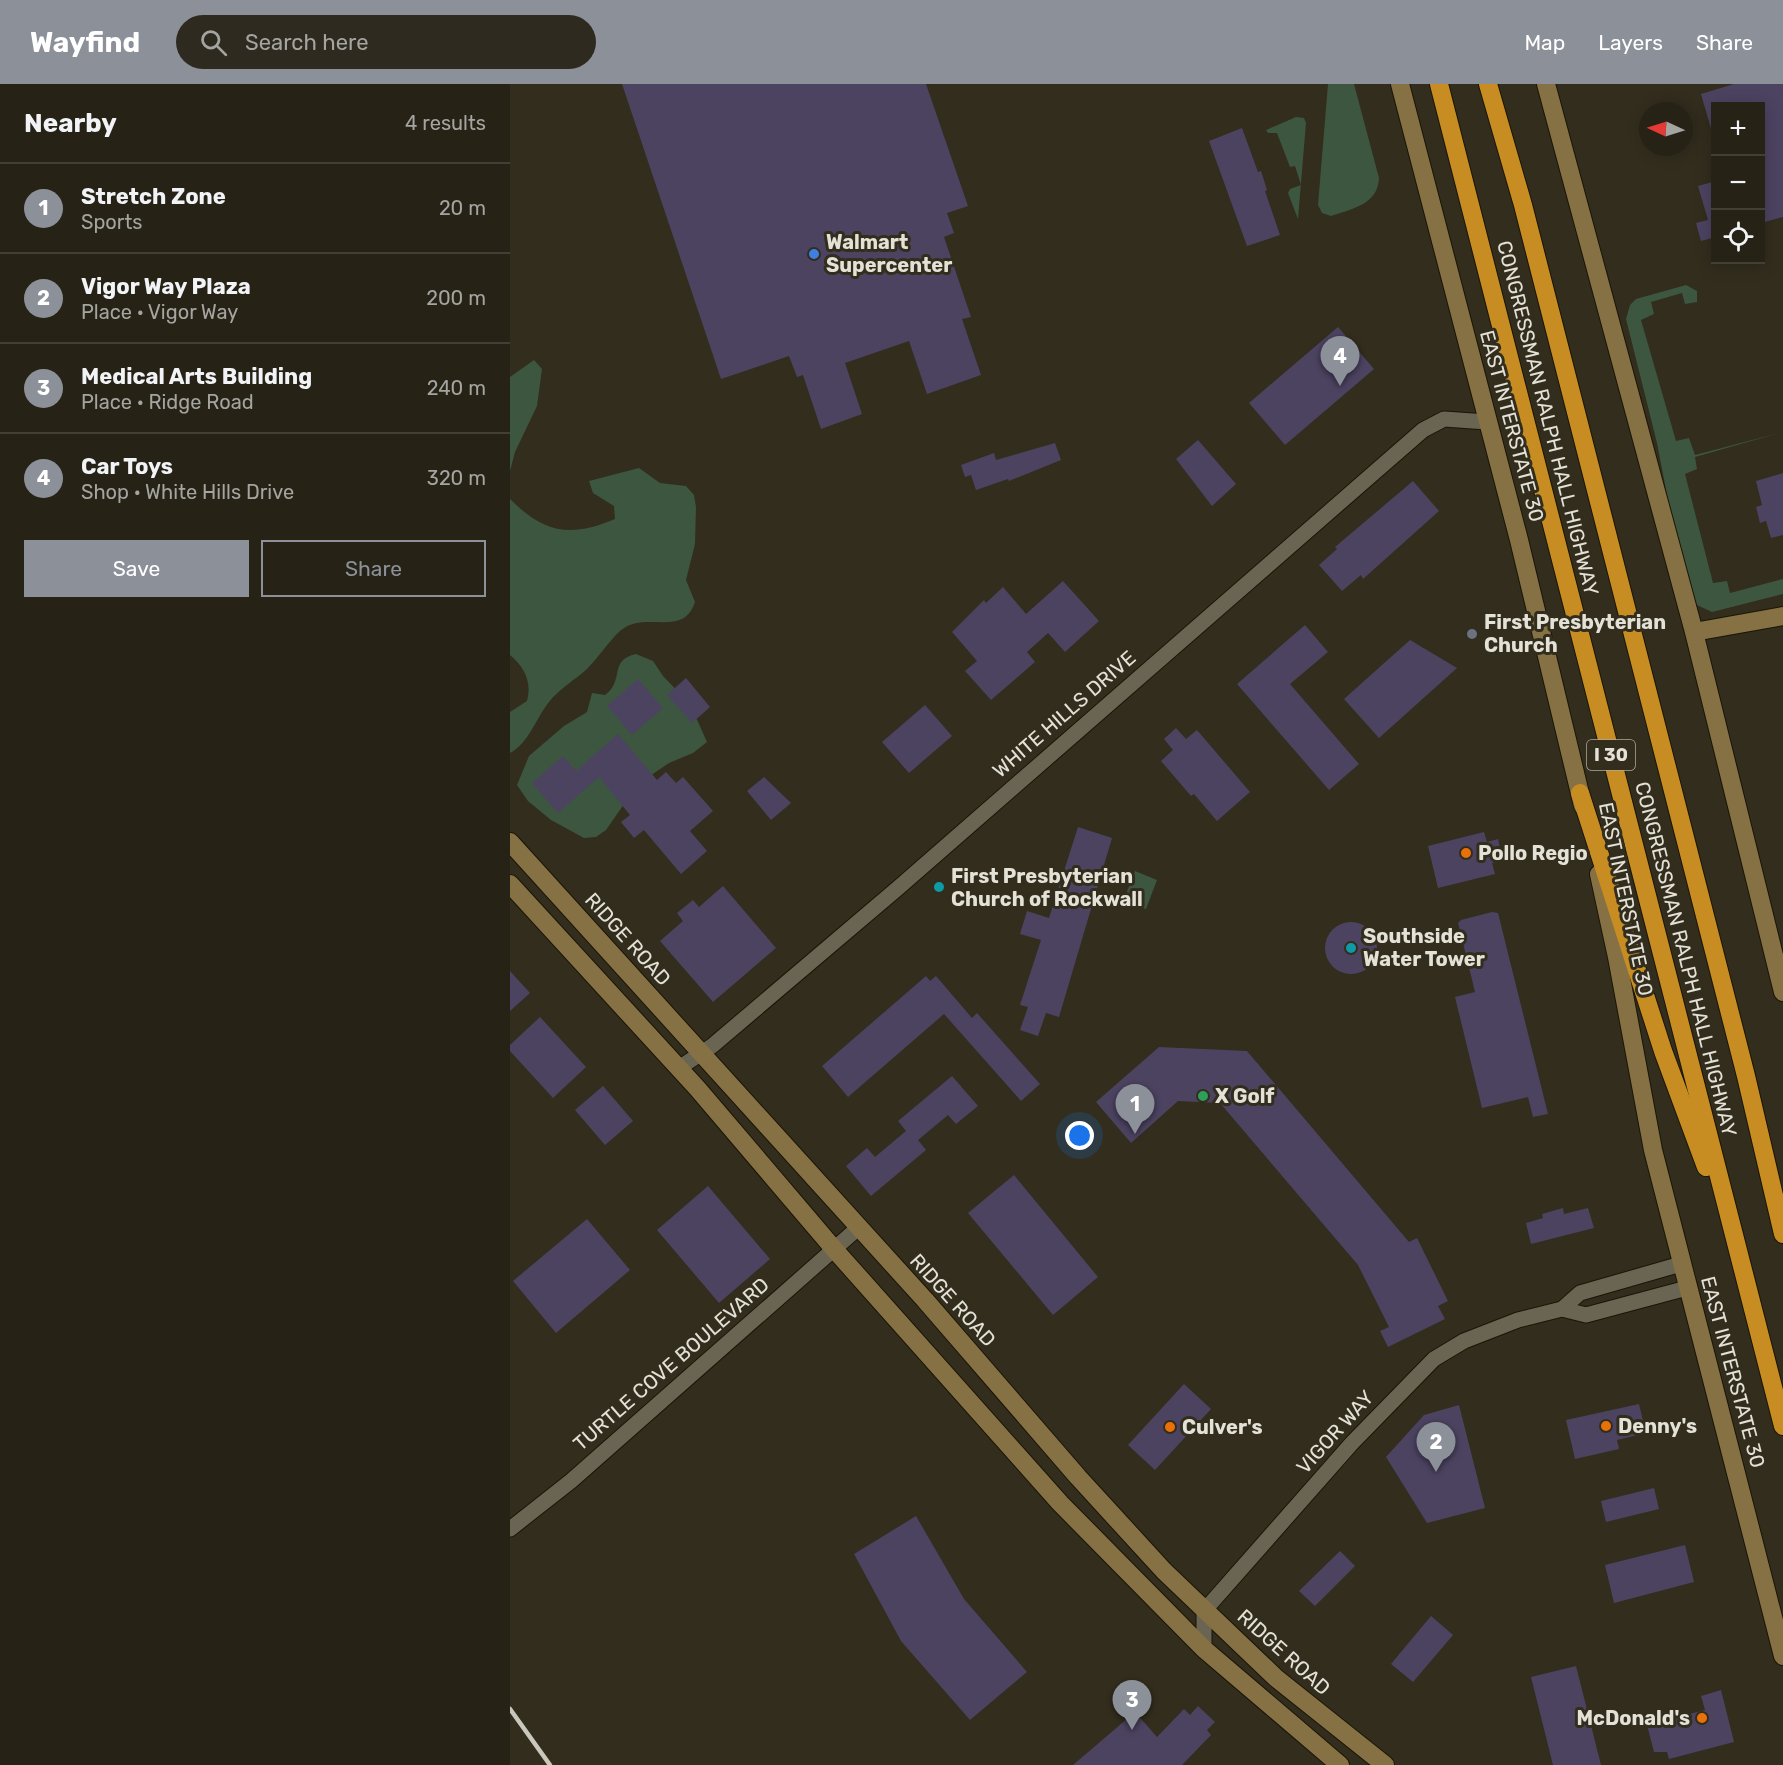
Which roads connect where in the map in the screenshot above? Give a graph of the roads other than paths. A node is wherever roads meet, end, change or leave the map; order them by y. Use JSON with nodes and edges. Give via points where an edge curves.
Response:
{"nodes":[{"id":1,"x":1400,"y":84,"type":"edge"},
{"id":2,"x":1439,"y":84,"type":"edge"},
{"id":3,"x":1488,"y":84,"type":"edge"},
{"id":4,"x":1546,"y":84,"type":"edge"},
{"id":5,"x":1487,"y":422,"type":"junction"},
{"id":6,"x":1783,"y":616,"type":"edge"},
{"id":7,"x":1694,"y":632,"type":"junction"},
{"id":8,"x":1580,"y":793,"type":"junction"},
{"id":9,"x":510,"y":842,"type":"edge"},
{"id":10,"x":510,"y":884,"type":"edge"},
{"id":11,"x":1783,"y":992,"type":"edge"},
{"id":12,"x":702,"y":1055,"type":"junction"},
{"id":13,"x":679,"y":1068,"type":"junction"},
{"id":14,"x":858,"y":1228,"type":"junction"},
{"id":15,"x":1783,"y":1234,"type":"edge"},
{"id":16,"x":834,"y":1249,"type":"junction"},
{"id":17,"x":1739,"y":1257,"type":"junction"},
{"id":18,"x":1681,"y":1264,"type":"junction"},
{"id":19,"x":1688,"y":1288,"type":"junction"},
{"id":20,"x":1562,"y":1309,"type":"junction"},
{"id":21,"x":1783,"y":1426,"type":"edge"},
{"id":22,"x":510,"y":1529,"type":"edge"},
{"id":23,"x":1204,"y":1611,"type":"junction"},
{"id":24,"x":1204,"y":1649,"type":"junction"},
{"id":25,"x":1783,"y":1656,"type":"edge"},
{"id":26,"x":1340,"y":1765,"type":"edge"},
{"id":27,"x":1385,"y":1765,"type":"edge"}],
"edges":[{"from":1,"to":5,"type":"main road","name":"EAST INTERSTATE 30"},
{"from":2,"to":17,"type":"highway","name":"CONGRESSMAN RALPH HALL HIGHWAY","number":"I 30"},
{"from":3,"to":15,"type":"highway","name":"CONGRESSMAN RALPH HALL HIGHWAY","number":"I 30","via":[[1529,228]]},
{"from":4,"to":7,"type":"main road"},
{"from":5,"to":8,"type":"main road","name":"EAST INTERSTATE 30"},
{"from":5,"to":12,"type":"street","name":"WHITE HILLS DRIVE","via":[[1444,419],[1423,430]]},
{"from":6,"to":7,"type":"main road"},
{"from":7,"to":11,"type":"main road"},
{"from":8,"to":17,"type":"highway","via":[[1663,1051]]},
{"from":8,"to":18,"type":"main road","name":"EAST INTERSTATE 30","via":[[1617,957],[1653,1150]]},
{"from":9,"to":12,"type":"main road","name":"RIDGE ROAD"},
{"from":10,"to":13,"type":"main road"},
{"from":12,"to":13,"type":"street","name":"WHITE HILLS DRIVE"},
{"from":12,"to":14,"type":"main road","name":"RIDGE ROAD"},
{"from":13,"to":16,"type":"main road"},
{"from":14,"to":16,"type":"street","name":"TURTLE COVE BOULEVARD"},
{"from":14,"to":23,"type":"main road","name":"RIDGE ROAD"},
{"from":16,"to":22,"type":"street","name":"TURTLE COVE BOULEVARD","via":[[571,1481]]},
{"from":16,"to":24,"type":"main road","via":[[1060,1503]]},
{"from":17,"to":21,"type":"highway","name":"CONGRESSMAN RALPH HALL HIGHWAY","number":"I 30"},
{"from":18,"to":19,"type":"main road","name":"EAST INTERSTATE 30"},
{"from":18,"to":20,"type":"street","name":"VIGOR WAY","via":[[1580,1293]]},
{"from":19,"to":20,"type":"street","name":"VIGOR WAY","via":[[1586,1315]]},
{"from":19,"to":25,"type":"main road","name":"EAST INTERSTATE 30"},
{"from":20,"to":23,"type":"street","name":"VIGOR WAY","via":[[1506,1323],[1434,1359],[1352,1443]]},
{"from":23,"to":24,"type":"street"},
{"from":23,"to":27,"type":"main road","name":"RIDGE ROAD","via":[[1276,1678]]},
{"from":24,"to":26,"type":"main road"}]}
